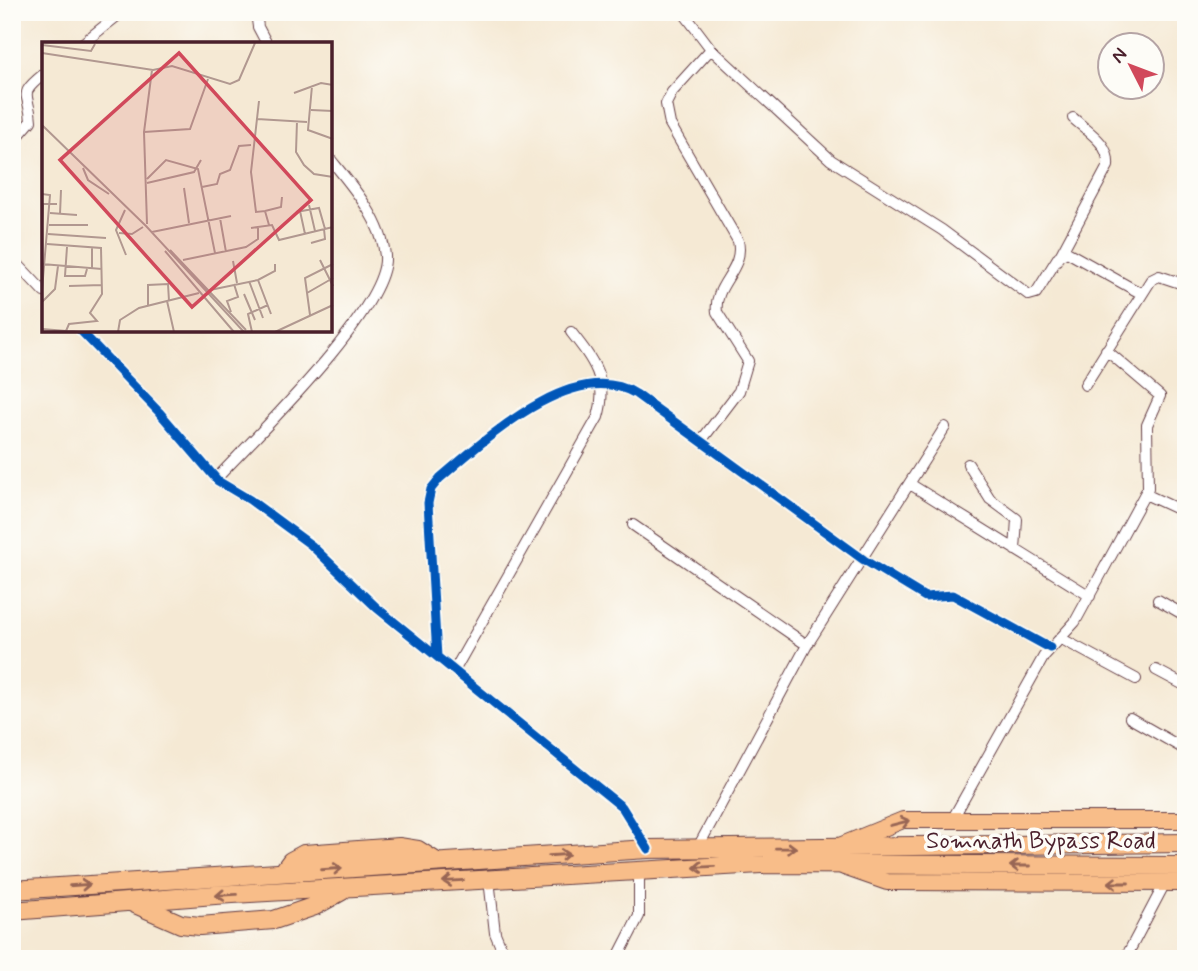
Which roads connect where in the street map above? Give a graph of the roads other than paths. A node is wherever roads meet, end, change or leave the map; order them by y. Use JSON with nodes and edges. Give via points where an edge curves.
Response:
{"nodes":[{"id":1,"x":122,"y":12,"type":"edge"},
{"id":2,"x":256,"y":12,"type":"edge"},
{"id":3,"x":684,"y":12,"type":"edge"},
{"id":4,"x":84,"y":42,"type":"edge"},
{"id":5,"x":266,"y":42,"type":"edge"},
{"id":6,"x":711,"y":49,"type":"junction"},
{"id":7,"x":42,"y":76,"type":"edge"},
{"id":8,"x":1073,"y":118,"type":"dead end"},
{"id":9,"x":12,"y":143,"type":"edge"},
{"id":10,"x":332,"y":161,"type":"edge"},
{"id":11,"x":1061,"y":254,"type":"junction"},
{"id":12,"x":12,"y":258,"type":"edge"},
{"id":13,"x":1186,"y":285,"type":"edge"},
{"id":14,"x":42,"y":290,"type":"edge"},
{"id":15,"x":1142,"y":294,"type":"junction"},
{"id":16,"x":82,"y":332,"type":"edge"},
{"id":17,"x":570,"y":332,"type":"dead end"},
{"id":18,"x":1107,"y":350,"type":"junction"},
{"id":19,"x":602,"y":383,"type":"junction"},
{"id":20,"x":1085,"y":385,"type":"dead end"},
{"id":21,"x":945,"y":427,"type":"dead end"},
{"id":22,"x":701,"y":441,"type":"junction"},
{"id":23,"x":968,"y":464,"type":"dead end"},
{"id":24,"x":216,"y":479,"type":"junction"},
{"id":25,"x":910,"y":484,"type":"junction"},
{"id":26,"x":1144,"y":494,"type":"junction"},
{"id":27,"x":1186,"y":513,"type":"edge"},
{"id":28,"x":633,"y":525,"type":"dead end"},
{"id":29,"x":1015,"y":550,"type":"junction"},
{"id":30,"x":864,"y":559,"type":"junction"},
{"id":31,"x":1090,"y":596,"type":"junction"},
{"id":32,"x":1158,"y":600,"type":"dead end"},
{"id":33,"x":1186,"y":616,"type":"edge"},
{"id":34,"x":1060,"y":639,"type":"junction"},
{"id":35,"x":807,"y":645,"type":"junction"},
{"id":36,"x":1050,"y":648,"type":"junction"},
{"id":37,"x":437,"y":657,"type":"junction"},
{"id":38,"x":1156,"y":670,"type":"dead end"},
{"id":39,"x":454,"y":671,"type":"junction"},
{"id":40,"x":1136,"y":679,"type":"dead end"},
{"id":41,"x":1186,"y":686,"type":"edge"},
{"id":42,"x":1130,"y":718,"type":"dead end"},
{"id":43,"x":1186,"y":750,"type":"edge"},
{"id":44,"x":952,"y":820,"type":"junction"},
{"id":45,"x":1186,"y":820,"type":"edge"},
{"id":46,"x":1186,"y":843,"type":"edge"},
{"id":47,"x":648,"y":849,"type":"junction"},
{"id":48,"x":696,"y":850,"type":"junction"},
{"id":49,"x":836,"y":856,"type":"junction"},
{"id":50,"x":1186,"y":866,"type":"edge"},
{"id":51,"x":639,"y":871,"type":"junction"},
{"id":52,"x":489,"y":879,"type":"junction"},
{"id":53,"x":1165,"y":883,"type":"junction"},
{"id":54,"x":1186,"y":883,"type":"edge"},
{"id":55,"x":348,"y":887,"type":"junction"},
{"id":56,"x":12,"y":890,"type":"edge"},
{"id":57,"x":130,"y":902,"type":"junction"},
{"id":58,"x":12,"y":911,"type":"edge"},
{"id":59,"x":506,"y":959,"type":"edge"},
{"id":60,"x":617,"y":959,"type":"edge"},
{"id":61,"x":1125,"y":959,"type":"edge"}],
"edges":[{"from":1,"to":4,"type":"street"},
{"from":2,"to":5,"type":"street"},
{"from":3,"to":6,"type":"street"},
{"from":6,"to":11,"type":"street","via":[[831,160],[942,230],[1029,295],[1036,293]]},
{"from":6,"to":22,"type":"street","via":[[666,104],[670,124],[738,241],[741,254],[716,305],[748,361],[739,391]]},
{"from":7,"to":9,"type":"street","via":[[26,90],[31,121]]},
{"from":8,"to":11,"type":"street","via":[[1109,155],[1108,166]]},
{"from":10,"to":24,"type":"street","via":[[362,200],[383,244],[383,275],[335,349]]},
{"from":11,"to":15,"type":"street","via":[[1069,253]]},
{"from":12,"to":14,"type":"street"},
{"from":13,"to":15,"type":"street","via":[[1156,276]]},
{"from":15,"to":18,"type":"street"},
{"from":16,"to":24,"type":"street"},
{"from":17,"to":19,"type":"street","via":[[593,360]]},
{"from":18,"to":20,"type":"street"},
{"from":18,"to":26,"type":"street","via":[[1160,396],[1147,425],[1149,481]]},
{"from":19,"to":22,"type":"street","via":[[632,392]]},
{"from":19,"to":37,"type":"street","via":[[550,398],[514,417],[431,489]]},
{"from":19,"to":39,"type":"street","via":[[601,406],[593,427]]},
{"from":21,"to":25,"type":"street"},
{"from":22,"to":30,"type":"street"},
{"from":23,"to":29,"type":"street","via":[[990,499],[1017,519]]},
{"from":24,"to":37,"type":"street","via":[[311,545],[374,606]]},
{"from":25,"to":29,"type":"street"},
{"from":25,"to":30,"type":"street"},
{"from":26,"to":27,"type":"street"},
{"from":26,"to":31,"type":"street"},
{"from":28,"to":35,"type":"street"},
{"from":29,"to":31,"type":"street"},
{"from":30,"to":35,"type":"street"},
{"from":30,"to":36,"type":"street","via":[[925,597],[953,595]]},
{"from":31,"to":34,"type":"street"},
{"from":32,"to":33,"type":"street"},
{"from":34,"to":36,"type":"street"},
{"from":34,"to":40,"type":"street"},
{"from":35,"to":48,"type":"street"},
{"from":36,"to":44,"type":"street"},
{"from":37,"to":39,"type":"street"},
{"from":38,"to":41,"type":"street"},
{"from":39,"to":47,"type":"street","via":[[622,807]]},
{"from":42,"to":43,"type":"street"},
{"from":44,"to":45,"type":"main road"},
{"from":49,"to":44,"type":"main road","one_way":true,"via":[[903,820]]},
{"from":46,"to":49,"type":"highway","name":"Somnath Bypass Road","via":[[898,846]]},
{"from":47,"to":48,"type":"highway"},
{"from":56,"to":47,"type":"highway","one_way":true},
{"from":48,"to":49,"type":"highway","one_way":true},
{"from":50,"to":49,"type":"highway","name":"Somnath Bypass Road","one_way":true,"via":[[895,865]]},
{"from":49,"to":51,"type":"highway","one_way":true},
{"from":53,"to":49,"type":"main road","one_way":true,"via":[[887,882]]},
{"from":51,"to":52,"type":"highway"},
{"from":51,"to":60,"type":"street","via":[[639,916]]},
{"from":52,"to":55,"type":"highway","one_way":true},
{"from":52,"to":59,"type":"street","via":[[495,933]]},
{"from":53,"to":54,"type":"main road"},
{"from":53,"to":61,"type":"street"},
{"from":55,"to":57,"type":"highway","one_way":true},
{"from":55,"to":57,"type":"highway","via":[[315,906],[274,920],[200,926],[180,924]]},
{"from":57,"to":58,"type":"highway"}]}
